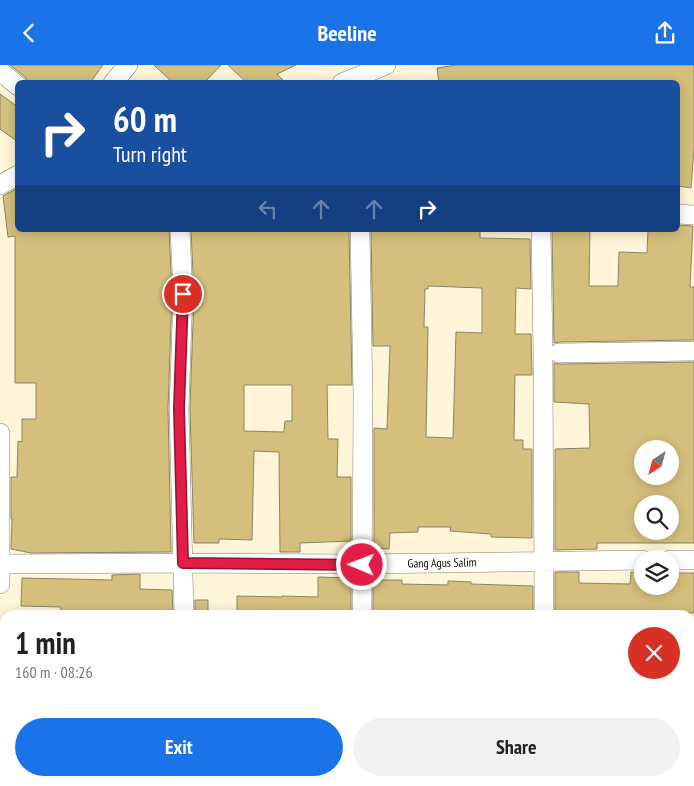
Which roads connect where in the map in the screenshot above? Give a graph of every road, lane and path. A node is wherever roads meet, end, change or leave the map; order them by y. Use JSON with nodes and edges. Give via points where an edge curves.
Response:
{"nodes":[{"id":1,"x":128,"y":65,"type":"edge"},
{"id":2,"x":386,"y":65,"type":"edge"},
{"id":3,"x":0,"y":71,"type":"edge"},
{"id":4,"x":116,"y":80,"type":"edge"},
{"id":5,"x":351,"y":80,"type":"edge"},
{"id":6,"x":15,"y":84,"type":"edge"},
{"id":7,"x":15,"y":177,"type":"edge"},
{"id":8,"x":0,"y":185,"type":"edge"},
{"id":9,"x":680,"y":213,"type":"edge"},
{"id":10,"x":694,"y":215,"type":"edge"},
{"id":11,"x":180,"y":232,"type":"edge"},
{"id":12,"x":360,"y":232,"type":"edge"},
{"id":13,"x":542,"y":232,"type":"edge"},
{"id":14,"x":694,"y":351,"type":"edge"},
{"id":15,"x":559,"y":353,"type":"dead end"},
{"id":16,"x":0,"y":433,"type":"edge"},
{"id":17,"x":634,"y":560,"type":"edge"},
{"id":18,"x":679,"y":560,"type":"edge"},
{"id":19,"x":694,"y":560,"type":"edge"},
{"id":20,"x":544,"y":561,"type":"junction"},
{"id":21,"x":183,"y":563,"type":"junction"},
{"id":22,"x":1,"y":564,"type":"edge"},
{"id":23,"x":362,"y":565,"type":"junction"},
{"id":24,"x":0,"y":584,"type":"edge"},
{"id":25,"x":184,"y":610,"type":"edge"},
{"id":26,"x":362,"y":610,"type":"edge"},
{"id":27,"x":544,"y":610,"type":"edge"}],
"edges":[{"from":1,"to":4,"type":"street"},
{"from":2,"to":5,"type":"street"},
{"from":3,"to":6,"type":"street"},
{"from":7,"to":8,"type":"street"},
{"from":9,"to":10,"type":"street"},
{"from":11,"to":21,"type":"street","via":[[183,294],[179,408]]},
{"from":12,"to":23,"type":"street"},
{"from":13,"to":20,"type":"street"},
{"from":14,"to":15,"type":"street"},
{"from":16,"to":22,"type":"street"},
{"from":17,"to":20,"type":"street","name":"Gang Agus Salim"},
{"from":18,"to":19,"type":"street"},
{"from":20,"to":23,"type":"street","name":"Gang Agus Salim"},
{"from":20,"to":27,"type":"street"},
{"from":21,"to":22,"type":"street","name":"Gang Agus Salim"},
{"from":21,"to":23,"type":"street","name":"Gang Agus Salim"},
{"from":21,"to":25,"type":"street"},
{"from":22,"to":24,"type":"street"},
{"from":23,"to":26,"type":"street"}]}
